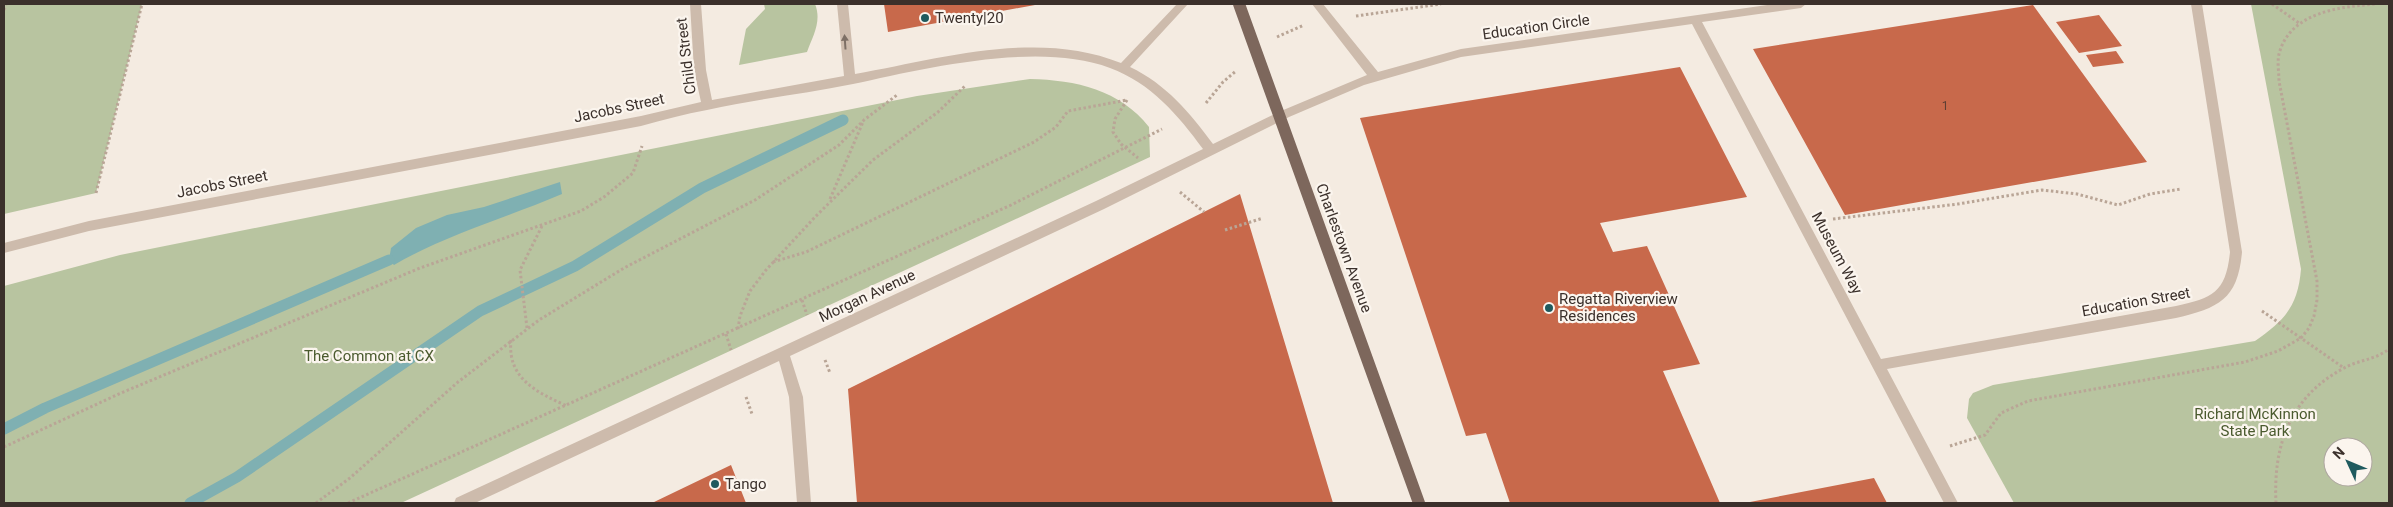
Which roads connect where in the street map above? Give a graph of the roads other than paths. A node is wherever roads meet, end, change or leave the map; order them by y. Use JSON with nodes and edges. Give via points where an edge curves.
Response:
{"nodes":[{"id":1,"x":695,"y":4,"type":"edge"},
{"id":2,"x":842,"y":4,"type":"edge"},
{"id":3,"x":1183,"y":4,"type":"edge"},
{"id":4,"x":1239,"y":4,"type":"edge"},
{"id":5,"x":1317,"y":4,"type":"edge"},
{"id":6,"x":1799,"y":4,"type":"edge"},
{"id":7,"x":2197,"y":4,"type":"edge"},
{"id":8,"x":1695,"y":19,"type":"junction"},
{"id":9,"x":1122,"y":69,"type":"junction"},
{"id":10,"x":1375,"y":76,"type":"junction"},
{"id":11,"x":850,"y":80,"type":"junction"},
{"id":12,"x":707,"y":105,"type":"junction"},
{"id":13,"x":1285,"y":114,"type":"joint"},
{"id":14,"x":1211,"y":150,"type":"junction"},
{"id":15,"x":4,"y":248,"type":"edge"},
{"id":16,"x":783,"y":353,"type":"junction"},
{"id":17,"x":1878,"y":365,"type":"junction"},
{"id":18,"x":461,"y":503,"type":"edge"},
{"id":19,"x":804,"y":503,"type":"edge"},
{"id":20,"x":1420,"y":503,"type":"edge"},
{"id":21,"x":1951,"y":503,"type":"edge"}],
"edges":[{"from":1,"to":12,"type":"street","name":"Child Street","via":[[700,70]]},
{"from":11,"to":2,"type":"street","one_way":true},
{"from":3,"to":9,"type":"street"},
{"from":4,"to":20,"type":"main road","name":"Charlestown Avenue","bridge":true},
{"from":5,"to":10,"type":"street"},
{"from":6,"to":8,"type":"street","name":"Education Circle"},
{"from":7,"to":17,"type":"street","name":"Education Street","via":[[2236,252],[2234,277],[2221,297],[2202,307]]},
{"from":8,"to":10,"type":"street","name":"Education Circle","via":[[1461,53]]},
{"from":8,"to":17,"type":"street","name":"Museum Way"},
{"from":9,"to":11,"type":"street","name":"Jacobs Street","via":[[1076,54],[1026,51],[968,58]]},
{"from":9,"to":14,"type":"street","name":"Jacobs Street","via":[[1142,78],[1168,98]]},
{"from":10,"to":13,"type":"street","name":"Education Circle"},
{"from":11,"to":12,"type":"street","name":"Jacobs Street"},
{"from":12,"to":15,"type":"street","name":"Jacobs Street","via":[[641,121],[89,226]]},
{"from":13,"to":14,"type":"street","name":"Morgan Avenue"},
{"from":14,"to":16,"type":"street","name":"Morgan Avenue"},
{"from":16,"to":18,"type":"street","name":"Morgan Avenue"},
{"from":16,"to":19,"type":"street","via":[[796,397]]},
{"from":17,"to":21,"type":"street","name":"Museum Way"}]}
